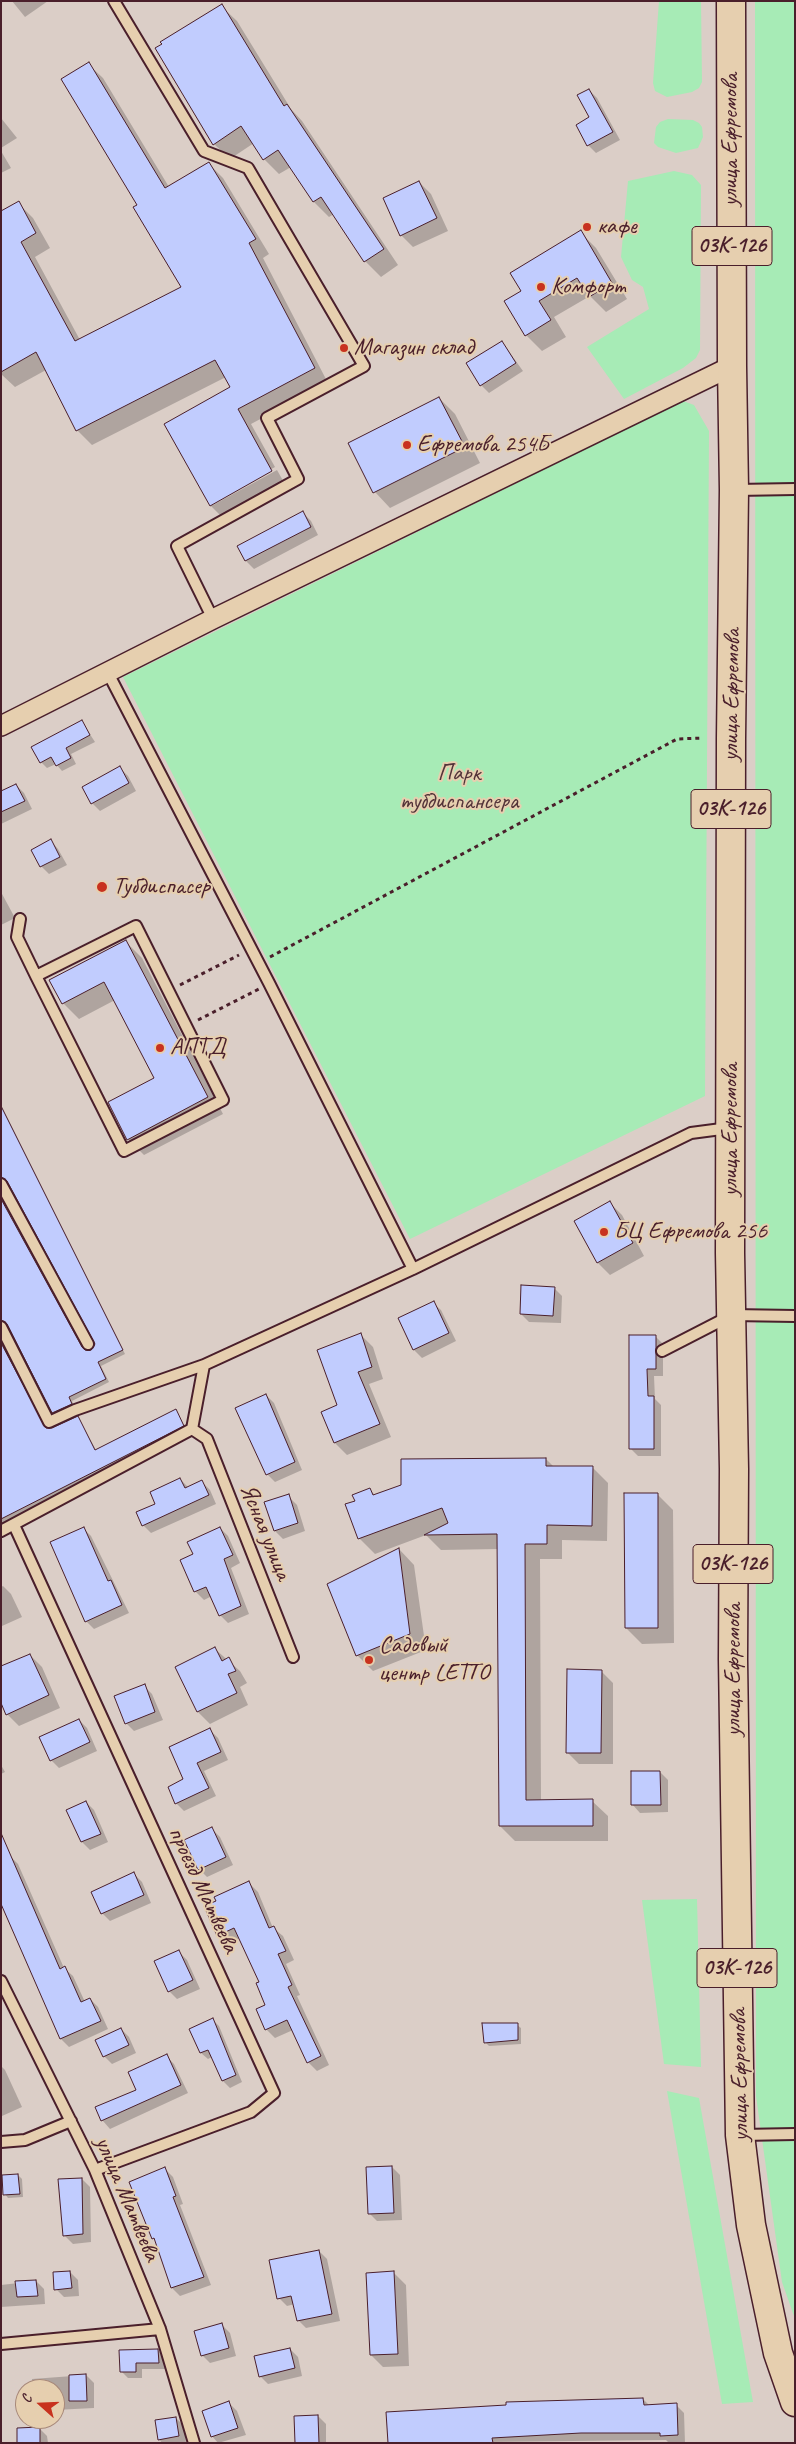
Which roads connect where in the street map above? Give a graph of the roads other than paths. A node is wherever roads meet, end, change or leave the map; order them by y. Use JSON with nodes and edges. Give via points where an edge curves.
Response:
{"nodes":[{"id":1,"x":114,"y":1,"type":"edge"},
{"id":2,"x":731,"y":1,"type":"edge"},
{"id":3,"x":732,"y":366,"type":"junction"},
{"id":4,"x":734,"y":490,"type":"junction"},
{"id":5,"x":795,"y":490,"type":"edge"},
{"id":6,"x":213,"y":619,"type":"junction"},
{"id":7,"x":108,"y":673,"type":"junction"},
{"id":8,"x":1,"y":726,"type":"edge"},
{"id":9,"x":20,"y":919,"type":"dead end"},
{"id":10,"x":36,"y":976,"type":"junction"},
{"id":11,"x":731,"y":1128,"type":"junction"},
{"id":12,"x":1,"y":1184,"type":"edge"},
{"id":13,"x":413,"y":1269,"type":"junction"},
{"id":14,"x":732,"y":1315,"type":"junction"},
{"id":15,"x":795,"y":1316,"type":"edge"},
{"id":16,"x":1,"y":1327,"type":"edge"},
{"id":17,"x":88,"y":1344,"type":"dead end"},
{"id":18,"x":662,"y":1350,"type":"dead end"},
{"id":19,"x":204,"y":1366,"type":"junction"},
{"id":20,"x":192,"y":1429,"type":"junction"},
{"id":21,"x":14,"y":1525,"type":"junction"},
{"id":22,"x":1,"y":1531,"type":"edge"},
{"id":23,"x":293,"y":1657,"type":"dead end"},
{"id":24,"x":1,"y":1980,"type":"edge"},
{"id":25,"x":71,"y":2121,"type":"junction"},
{"id":26,"x":795,"y":2134,"type":"edge"},
{"id":27,"x":740,"y":2135,"type":"junction"},
{"id":28,"x":1,"y":2142,"type":"edge"},
{"id":29,"x":95,"y":2170,"type":"junction"},
{"id":30,"x":160,"y":2329,"type":"junction"},
{"id":31,"x":1,"y":2344,"type":"edge"},
{"id":32,"x":795,"y":2402,"type":"edge"},
{"id":33,"x":194,"y":2443,"type":"edge"}],
"edges":[{"from":1,"to":6,"type":"lane","via":[[204,151],[248,168],[364,366],[268,418],[298,479],[178,546]]},
{"from":2,"to":3,"type":"main road","name":"улица Ефремова","number":"03К-126"},
{"from":3,"to":4,"type":"main road","name":"улица Ефремова","number":"03К-126"},
{"from":3,"to":6,"type":"street"},
{"from":4,"to":5,"type":"lane"},
{"from":4,"to":11,"type":"main road","name":"улица Ефремова","number":"03К-126"},
{"from":6,"to":7,"type":"street"},
{"from":7,"to":8,"type":"street"},
{"from":7,"to":13,"type":"lane"},
{"from":9,"to":10,"type":"lane","via":[[17,937]]},
{"from":10,"to":10,"type":"lane","via":[[124,1151],[223,1100],[136,926]]},
{"from":11,"to":13,"type":"lane","via":[[691,1133]]},
{"from":11,"to":14,"type":"main road","name":"улица Ефремова","number":"03К-126"},
{"from":12,"to":17,"type":"lane"},
{"from":13,"to":19,"type":"lane"},
{"from":14,"to":15,"type":"lane"},
{"from":14,"to":18,"type":"lane"},
{"from":14,"to":27,"type":"main road","name":"улица Ефремова","number":"03К-126"},
{"from":16,"to":19,"type":"lane","via":[[49,1422]]},
{"from":19,"to":20,"type":"lane"},
{"from":20,"to":21,"type":"lane"},
{"from":20,"to":23,"type":"lane","name":"Ясная улица","via":[[207,1439]]},
{"from":21,"to":22,"type":"lane"},
{"from":21,"to":29,"type":"lane","name":"проезд Матвеева","via":[[274,2093],[251,2112]]},
{"from":24,"to":25,"type":"lane","name":"улица Матвеева"},
{"from":25,"to":28,"type":"lane","via":[[25,2140]]},
{"from":25,"to":29,"type":"lane","name":"улица Матвеева"},
{"from":26,"to":27,"type":"lane"},
{"from":27,"to":32,"type":"main road","name":"улица Ефремова","number":"03К-126","via":[[751,2225],[778,2353]]},
{"from":29,"to":30,"type":"lane","name":"улица Матвеева"},
{"from":30,"to":31,"type":"lane"},
{"from":30,"to":33,"type":"lane","name":"улица Матвеева"}]}
